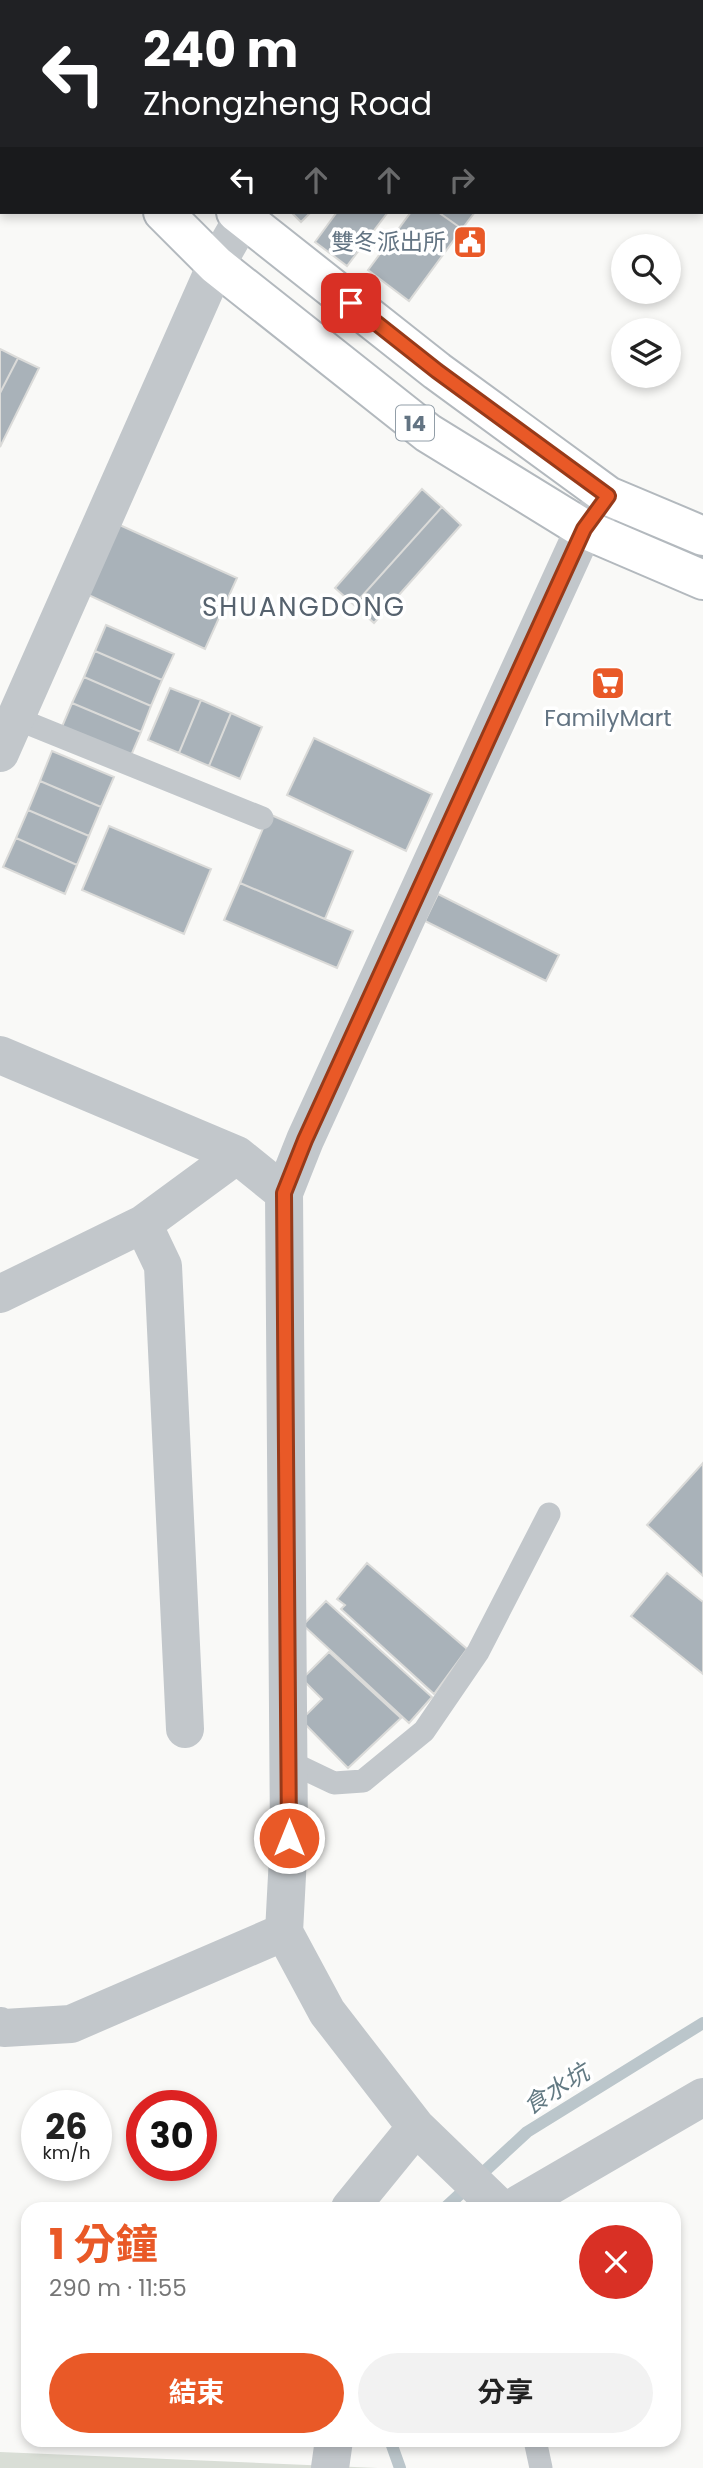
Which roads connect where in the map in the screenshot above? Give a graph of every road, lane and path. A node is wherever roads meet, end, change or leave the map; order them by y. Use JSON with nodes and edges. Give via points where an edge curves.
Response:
{"nodes":[{"id":1,"x":165,"y":214,"type":"edge"},
{"id":2,"x":239,"y":215,"type":"edge"},
{"id":3,"x":216,"y":265,"type":"junction"},
{"id":4,"x":608,"y":496,"type":"junction"},
{"id":5,"x":584,"y":529,"type":"junction"},
{"id":6,"x":703,"y":536,"type":"edge"},
{"id":7,"x":703,"y":580,"type":"edge"},
{"id":8,"x":15,"y":718,"type":"junction"},
{"id":9,"x":0,"y":753,"type":"edge"},
{"id":10,"x":262,"y":818,"type":"dead end"},
{"id":11,"x":0,"y":1055,"type":"edge"},
{"id":12,"x":237,"y":1156,"type":"junction"},
{"id":13,"x":284,"y":1193,"type":"junction"},
{"id":14,"x":143,"y":1224,"type":"junction"},
{"id":15,"x":0,"y":1294,"type":"edge"},
{"id":16,"x":549,"y":1514,"type":"dead end"},
{"id":17,"x":185,"y":1729,"type":"dead end"},
{"id":18,"x":288,"y":1760,"type":"junction"},
{"id":19,"x":284,"y":1932,"type":"junction"},
{"id":20,"x":0,"y":2026,"type":"edge"},
{"id":21,"x":703,"y":2097,"type":"edge"},
{"id":22,"x":416,"y":2127,"type":"junction"},
{"id":23,"x":355,"y":2202,"type":"edge"},
{"id":24,"x":494,"y":2202,"type":"edge"},
{"id":25,"x":522,"y":2202,"type":"edge"},
{"id":26,"x":335,"y":2447,"type":"edge"},
{"id":27,"x":536,"y":2447,"type":"edge"},
{"id":28,"x":330,"y":2468,"type":"edge"},
{"id":29,"x":541,"y":2468,"type":"edge"}],
"edges":[{"from":1,"to":3,"type":"main road","number":"14"},
{"from":2,"to":3,"type":"street"},
{"from":2,"to":4,"type":"main road","number":"14","via":[[437,371]]},
{"from":3,"to":5,"type":"main road","number":"14","via":[[428,433]]},
{"from":3,"to":8,"type":"street"},
{"from":4,"to":5,"type":"street"},
{"from":4,"to":6,"type":"main road","number":"14"},
{"from":5,"to":7,"type":"main road","number":"14"},
{"from":5,"to":13,"type":"street"},
{"from":8,"to":9,"type":"street"},
{"from":8,"to":10,"type":"lane"},
{"from":11,"to":12,"type":"street"},
{"from":12,"to":13,"type":"street"},
{"from":12,"to":14,"type":"street"},
{"from":13,"to":18,"type":"street"},
{"from":14,"to":15,"type":"street"},
{"from":14,"to":17,"type":"street","via":[[163,1265]]},
{"from":16,"to":18,"type":"lane","via":[[478,1652],[424,1731],[363,1781],[334,1783]]},
{"from":18,"to":19,"type":"street"},
{"from":19,"to":20,"type":"street","via":[[71,2024]]},
{"from":19,"to":22,"type":"street","via":[[327,2012]]},
{"from":21,"to":25,"type":"street"},
{"from":22,"to":23,"type":"street"},
{"from":22,"to":24,"type":"street"},
{"from":26,"to":28,"type":"street"},
{"from":27,"to":29,"type":"lane"}]}
